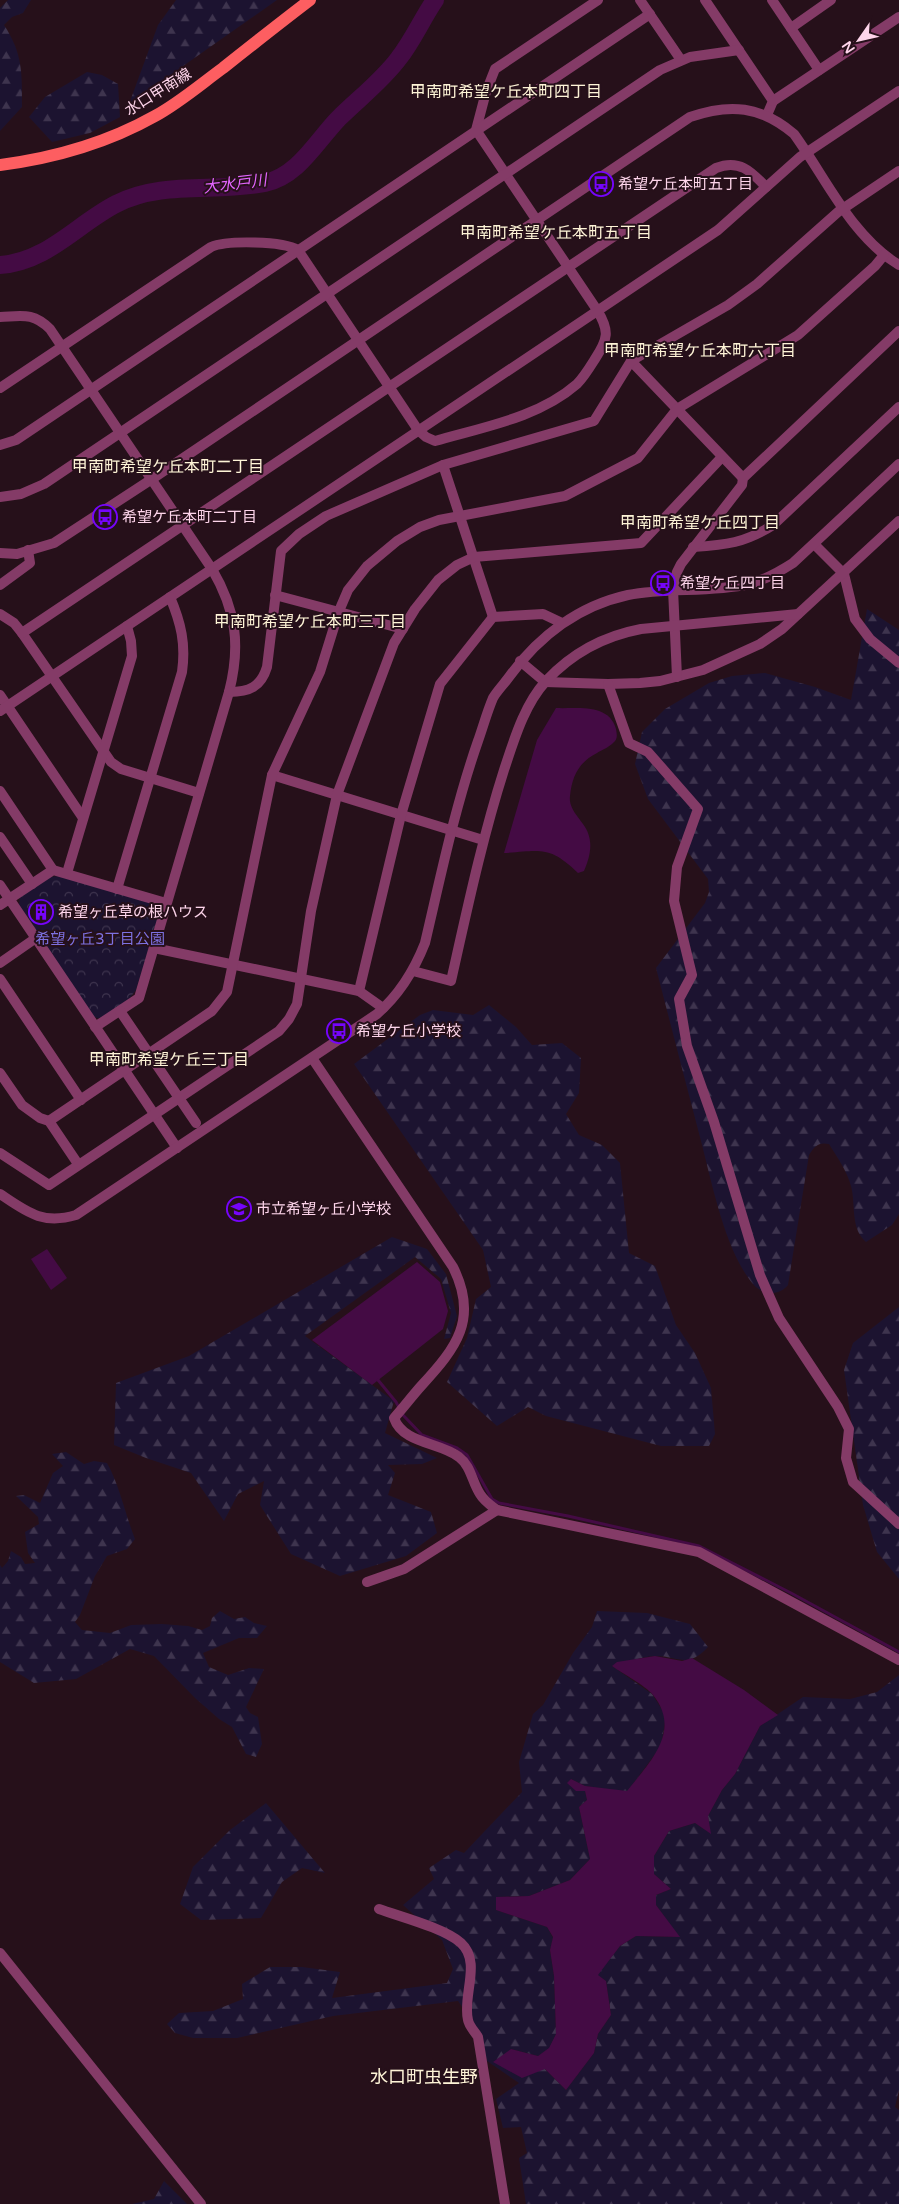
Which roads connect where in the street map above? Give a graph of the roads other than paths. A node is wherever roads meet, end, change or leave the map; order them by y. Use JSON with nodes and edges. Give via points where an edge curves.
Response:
{"nodes":[{"id":1,"x":310,"y":0,"type":"edge"},
{"id":2,"x":598,"y":0,"type":"edge"},
{"id":3,"x":640,"y":0,"type":"edge"},
{"id":4,"x":705,"y":0,"type":"edge"},
{"id":5,"x":772,"y":0,"type":"edge"},
{"id":6,"x":831,"y":0,"type":"edge"},
{"id":7,"x":650,"y":14,"type":"junction"},
{"id":8,"x":899,"y":17,"type":"edge"},
{"id":9,"x":791,"y":28,"type":"junction"},
{"id":10,"x":739,"y":50,"type":"junction"},
{"id":11,"x":681,"y":60,"type":"junction"},
{"id":12,"x":819,"y":70,"type":"junction"},
{"id":13,"x":899,"y":91,"type":"edge"},
{"id":14,"x":773,"y":101,"type":"junction"},
{"id":15,"x":767,"y":115,"type":"junction"},
{"id":16,"x":476,"y":130,"type":"junction"},
{"id":17,"x":808,"y":152,"type":"junction"},
{"id":18,"x":0,"y":165,"type":"edge"},
{"id":19,"x":899,"y":171,"type":"edge"},
{"id":20,"x":505,"y":174,"type":"junction"},
{"id":21,"x":766,"y":187,"type":"junction"},
{"id":22,"x":844,"y":208,"type":"junction"},
{"id":23,"x":536,"y":220,"type":"junction"},
{"id":24,"x":298,"y":250,"type":"junction"},
{"id":25,"x":894,"y":259,"type":"edge"},
{"id":26,"x":568,"y":267,"type":"junction"},
{"id":27,"x":327,"y":293,"type":"junction"},
{"id":28,"x":597,"y":310,"type":"junction"},
{"id":29,"x":11,"y":316,"type":"junction"},
{"id":30,"x":0,"y":317,"type":"edge"},
{"id":31,"x":0,"y":324,"type":"edge"},
{"id":32,"x":899,"y":331,"type":"edge"},
{"id":33,"x":358,"y":340,"type":"junction"},
{"id":34,"x":62,"y":346,"type":"junction"},
{"id":35,"x":631,"y":361,"type":"junction"},
{"id":36,"x":0,"y":388,"type":"edge"},
{"id":37,"x":390,"y":388,"type":"junction"},
{"id":38,"x":91,"y":389,"type":"junction"},
{"id":39,"x":899,"y":407,"type":"edge"},
{"id":40,"x":677,"y":409,"type":"junction"},
{"id":41,"x":418,"y":430,"type":"junction"},
{"id":42,"x":119,"y":432,"type":"junction"},
{"id":43,"x":0,"y":445,"type":"edge"},
{"id":44,"x":722,"y":457,"type":"junction"},
{"id":45,"x":899,"y":464,"type":"edge"},
{"id":46,"x":443,"y":465,"type":"junction"},
{"id":47,"x":743,"y":478,"type":"junction"},
{"id":48,"x":152,"y":479,"type":"junction"},
{"id":49,"x":0,"y":497,"type":"edge"},
{"id":50,"x":460,"y":516,"type":"junction"},
{"id":51,"x":898,"y":525,"type":"edge"},
{"id":52,"x":183,"y":526,"type":"junction"},
{"id":53,"x":814,"y":544,"type":"junction"},
{"id":54,"x":694,"y":547,"type":"junction"},
{"id":55,"x":28,"y":550,"type":"junction"},
{"id":56,"x":0,"y":553,"type":"edge"},
{"id":57,"x":474,"y":557,"type":"junction"},
{"id":58,"x":212,"y":569,"type":"junction"},
{"id":59,"x":844,"y":574,"type":"junction"},
{"id":60,"x":0,"y":586,"type":"edge"},
{"id":61,"x":673,"y":589,"type":"junction"},
{"id":62,"x":275,"y":595,"type":"junction"},
{"id":63,"x":170,"y":597,"type":"junction"},
{"id":64,"x":339,"y":611,"type":"junction"},
{"id":65,"x":0,"y":614,"type":"edge"},
{"id":66,"x":798,"y":614,"type":"junction"},
{"id":67,"x":493,"y":617,"type":"junction"},
{"id":68,"x":562,"y":623,"type":"junction"},
{"id":69,"x":675,"y":625,"type":"junction"},
{"id":70,"x":127,"y":626,"type":"junction"},
{"id":71,"x":403,"y":628,"type":"junction"},
{"id":72,"x":22,"y":633,"type":"junction"},
{"id":73,"x":520,"y":661,"type":"junction"},
{"id":74,"x":899,"y":663,"type":"edge"},
{"id":75,"x":51,"y":677,"type":"junction"},
{"id":76,"x":677,"y":677,"type":"junction"},
{"id":77,"x":545,"y":682,"type":"junction"},
{"id":78,"x":608,"y":684,"type":"junction"},
{"id":79,"x":229,"y":692,"type":"junction"},
{"id":80,"x":0,"y":695,"type":"edge"},
{"id":81,"x":4,"y":708,"type":"edge"},
{"id":82,"x":103,"y":753,"type":"junction"},
{"id":83,"x":272,"y":776,"type":"junction"},
{"id":84,"x":150,"y":778,"type":"junction"},
{"id":85,"x":0,"y":790,"type":"edge"},
{"id":86,"x":199,"y":793,"type":"junction"},
{"id":87,"x":337,"y":795,"type":"junction"},
{"id":88,"x":401,"y":815,"type":"junction"},
{"id":89,"x":83,"y":818,"type":"junction"},
{"id":90,"x":451,"y":830,"type":"junction"},
{"id":91,"x":0,"y":837,"type":"edge"},
{"id":92,"x":483,"y":840,"type":"junction"},
{"id":93,"x":53,"y":870,"type":"junction"},
{"id":94,"x":67,"y":873,"type":"junction"},
{"id":95,"x":32,"y":884,"type":"junction"},
{"id":96,"x":0,"y":885,"type":"edge"},
{"id":97,"x":117,"y":889,"type":"junction"},
{"id":98,"x":10,"y":899,"type":"junction"},
{"id":99,"x":166,"y":903,"type":"junction"},
{"id":100,"x":0,"y":905,"type":"edge"},
{"id":101,"x":36,"y":938,"type":"junction"},
{"id":102,"x":154,"y":948,"type":"junction"},
{"id":103,"x":0,"y":963,"type":"edge"},
{"id":104,"x":233,"y":966,"type":"junction"},
{"id":105,"x":413,"y":971,"type":"junction"},
{"id":106,"x":0,"y":979,"type":"edge"},
{"id":107,"x":301,"y":979,"type":"junction"},
{"id":108,"x":359,"y":991,"type":"junction"},
{"id":109,"x":383,"y":1008,"type":"junction"},
{"id":110,"x":120,"y":1011,"type":"junction"},
{"id":111,"x":95,"y":1027,"type":"junction"},
{"id":112,"x":149,"y":1054,"type":"junction"},
{"id":113,"x":312,"y":1058,"type":"junction"},
{"id":114,"x":125,"y":1070,"type":"junction"},
{"id":115,"x":0,"y":1073,"type":"edge"},
{"id":116,"x":178,"y":1097,"type":"junction"},
{"id":117,"x":81,"y":1100,"type":"junction"},
{"id":118,"x":154,"y":1114,"type":"junction"},
{"id":119,"x":49,"y":1121,"type":"junction"},
{"id":120,"x":196,"y":1123,"type":"dead end"},
{"id":121,"x":177,"y":1148,"type":"junction"},
{"id":122,"x":0,"y":1153,"type":"edge"},
{"id":123,"x":78,"y":1164,"type":"junction"},
{"id":124,"x":0,"y":1194,"type":"edge"},
{"id":125,"x":497,"y":1510,"type":"junction"},
{"id":126,"x":899,"y":1524,"type":"edge"},
{"id":127,"x":367,"y":1582,"type":"dead end"},
{"id":128,"x":899,"y":1660,"type":"edge"},
{"id":129,"x":379,"y":1909,"type":"dead end"},
{"id":130,"x":0,"y":1953,"type":"edge"},
{"id":131,"x":201,"y":2204,"type":"edge"},
{"id":132,"x":505,"y":2204,"type":"edge"}],
"edges":[{"from":1,"to":18,"type":"main road","name":"水口甲南線","via":[[200,86],[156,116],[109,138],[67,152]]},
{"from":2,"to":16,"type":"street","via":[[496,69]]},
{"from":3,"to":7,"type":"street"},
{"from":4,"to":10,"type":"street"},
{"from":5,"to":9,"type":"street"},
{"from":6,"to":9,"type":"street"},
{"from":7,"to":11,"type":"street"},
{"from":7,"to":16,"type":"street"},
{"from":8,"to":12,"type":"street"},
{"from":9,"to":12,"type":"street"},
{"from":10,"to":11,"type":"street"},
{"from":10,"to":14,"type":"street"},
{"from":11,"to":20,"type":"street","via":[[650,76]]},
{"from":12,"to":14,"type":"street"},
{"from":13,"to":17,"type":"street"},
{"from":14,"to":15,"type":"street"},
{"from":15,"to":17,"type":"street","via":[[794,134]]},
{"from":15,"to":23,"type":"street","via":[[733,108],[712,109],[690,117]]},
{"from":16,"to":20,"type":"street"},
{"from":16,"to":24,"type":"street"},
{"from":17,"to":21,"type":"street"},
{"from":17,"to":22,"type":"street"},
{"from":19,"to":22,"type":"street"},
{"from":20,"to":23,"type":"street"},
{"from":20,"to":27,"type":"street"},
{"from":21,"to":26,"type":"street","via":[[752,172],[739,165],[727,164],[716,168]]},
{"from":21,"to":28,"type":"street","via":[[718,230]]},
{"from":22,"to":25,"type":"street","via":[[859,230]]},
{"from":22,"to":35,"type":"street","via":[[728,305]]},
{"from":23,"to":26,"type":"street"},
{"from":23,"to":33,"type":"street"},
{"from":24,"to":27,"type":"street"},
{"from":24,"to":34,"type":"street","via":[[284,244],[222,243],[210,247]]},
{"from":24,"to":38,"type":"street"},
{"from":25,"to":40,"type":"street","via":[[875,266],[798,335]]},
{"from":26,"to":28,"type":"street"},
{"from":26,"to":37,"type":"street"},
{"from":27,"to":33,"type":"street"},
{"from":27,"to":42,"type":"street"},
{"from":28,"to":41,"type":"street"},
{"from":28,"to":41,"type":"street","via":[[606,327],[604,345],[585,374],[570,389],[534,411],[435,441]]},
{"from":29,"to":30,"type":"street"},
{"from":29,"to":31,"type":"street"},
{"from":29,"to":34,"type":"street","via":[[40,319]]},
{"from":32,"to":47,"type":"street"},
{"from":33,"to":37,"type":"street"},
{"from":33,"to":48,"type":"street"},
{"from":34,"to":36,"type":"street"},
{"from":34,"to":38,"type":"street"},
{"from":35,"to":40,"type":"street"},
{"from":35,"to":46,"type":"street","via":[[594,421]]},
{"from":37,"to":41,"type":"street"},
{"from":37,"to":52,"type":"street"},
{"from":38,"to":42,"type":"street"},
{"from":38,"to":43,"type":"street","via":[[16,440]]},
{"from":39,"to":54,"type":"street","via":[[773,525],[736,543]]},
{"from":40,"to":44,"type":"street"},
{"from":40,"to":50,"type":"street","via":[[638,458],[584,487],[565,496]]},
{"from":41,"to":58,"type":"street"},
{"from":42,"to":48,"type":"street"},
{"from":42,"to":49,"type":"street","via":[[44,484],[21,494]]},
{"from":44,"to":47,"type":"street"},
{"from":44,"to":57,"type":"street","via":[[641,543]]},
{"from":45,"to":53,"type":"street"},
{"from":46,"to":50,"type":"street"},
{"from":46,"to":62,"type":"street","via":[[326,516],[299,534],[281,551]]},
{"from":47,"to":54,"type":"street","via":[[742,485]]},
{"from":48,"to":52,"type":"street"},
{"from":48,"to":55,"type":"street","via":[[54,542]]},
{"from":50,"to":57,"type":"street"},
{"from":50,"to":64,"type":"street","via":[[426,524],[397,541],[356,577]]},
{"from":51,"to":59,"type":"street"},
{"from":52,"to":58,"type":"street"},
{"from":52,"to":72,"type":"street"},
{"from":53,"to":59,"type":"street"},
{"from":53,"to":61,"type":"street","via":[[793,563],[763,579],[735,586]]},
{"from":54,"to":61,"type":"street","via":[[681,564]]},
{"from":55,"to":56,"type":"street","via":[[17,554]]},
{"from":55,"to":60,"type":"street","via":[[30,563]]},
{"from":57,"to":67,"type":"street"},
{"from":57,"to":71,"type":"street","via":[[438,580]]},
{"from":58,"to":63,"type":"street"},
{"from":58,"to":79,"type":"street","via":[[224,589],[234,628],[236,658]]},
{"from":59,"to":66,"type":"street"},
{"from":59,"to":74,"type":"street","via":[[855,619],[870,639]]},
{"from":61,"to":68,"type":"street","via":[[616,598]]},
{"from":61,"to":69,"type":"street"},
{"from":62,"to":64,"type":"street"},
{"from":62,"to":79,"type":"street","via":[[263,679],[248,690]]},
{"from":63,"to":70,"type":"street"},
{"from":63,"to":84,"type":"street","via":[[182,630],[183,664]]},
{"from":64,"to":71,"type":"street"},
{"from":64,"to":83,"type":"street","via":[[320,672]]},
{"from":65,"to":72,"type":"street"},
{"from":66,"to":69,"type":"street"},
{"from":66,"to":76,"type":"street","via":[[760,644],[703,670]]},
{"from":67,"to":68,"type":"street","via":[[543,614]]},
{"from":67,"to":88,"type":"street","via":[[440,684]]},
{"from":68,"to":73,"type":"street"},
{"from":69,"to":76,"type":"street"},
{"from":69,"to":77,"type":"street","via":[[619,633],[588,647]]},
{"from":70,"to":75,"type":"street"},
{"from":70,"to":82,"type":"street","via":[[132,656]]},
{"from":71,"to":87,"type":"street","via":[[394,643]]},
{"from":72,"to":75,"type":"street"},
{"from":73,"to":77,"type":"street"},
{"from":73,"to":90,"type":"street","via":[[494,697]]},
{"from":75,"to":81,"type":"street"},
{"from":75,"to":82,"type":"street"},
{"from":76,"to":78,"type":"street"},
{"from":77,"to":78,"type":"street"},
{"from":77,"to":92,"type":"street","via":[[516,734]]},
{"from":78,"to":126,"type":"street","via":[[629,742],[648,752],[698,809],[676,876],[674,901],[692,975],[679,999],[686,1046],[714,1122],[760,1275],[779,1318],[849,1428],[846,1458],[853,1482]]},
{"from":79,"to":86,"type":"street"},
{"from":80,"to":81,"type":"street"},
{"from":81,"to":89,"type":"street"},
{"from":82,"to":84,"type":"street","via":[[116,766]]},
{"from":82,"to":89,"type":"street"},
{"from":83,"to":87,"type":"street"},
{"from":83,"to":104,"type":"street"},
{"from":84,"to":86,"type":"street"},
{"from":84,"to":97,"type":"street"},
{"from":85,"to":93,"type":"street"},
{"from":86,"to":99,"type":"street"},
{"from":87,"to":88,"type":"street"},
{"from":87,"to":107,"type":"street","via":[[311,910]]},
{"from":88,"to":90,"type":"street"},
{"from":88,"to":108,"type":"street"},
{"from":89,"to":94,"type":"street"},
{"from":90,"to":92,"type":"street"},
{"from":90,"to":105,"type":"street","via":[[425,943]]},
{"from":91,"to":95,"type":"street"},
{"from":92,"to":105,"type":"street","via":[[451,981]]},
{"from":93,"to":94,"type":"street"},
{"from":93,"to":95,"type":"street"},
{"from":94,"to":97,"type":"street"},
{"from":95,"to":98,"type":"street"},
{"from":96,"to":98,"type":"street"},
{"from":97,"to":99,"type":"street"},
{"from":98,"to":100,"type":"street"},
{"from":98,"to":101,"type":"street"},
{"from":99,"to":102,"type":"street"},
{"from":101,"to":103,"type":"street"},
{"from":101,"to":111,"type":"street"},
{"from":102,"to":104,"type":"street"},
{"from":102,"to":110,"type":"street","via":[[139,998]]},
{"from":104,"to":107,"type":"street"},
{"from":104,"to":112,"type":"street","via":[[227,992],[216,1007]]},
{"from":105,"to":109,"type":"street"},
{"from":106,"to":117,"type":"street"},
{"from":107,"to":108,"type":"street"},
{"from":107,"to":116,"type":"street","via":[[297,1004],[284,1025]]},
{"from":108,"to":109,"type":"street"},
{"from":109,"to":113,"type":"street"},
{"from":110,"to":111,"type":"street"},
{"from":110,"to":112,"type":"street"},
{"from":111,"to":114,"type":"street"},
{"from":112,"to":114,"type":"street"},
{"from":112,"to":116,"type":"street"},
{"from":113,"to":121,"type":"street"},
{"from":113,"to":125,"type":"street","via":[[453,1267],[462,1288],[463,1322],[455,1345],[394,1418],[397,1426],[416,1439],[460,1458],[467,1465],[479,1493]]},
{"from":114,"to":117,"type":"street"},
{"from":114,"to":118,"type":"street"},
{"from":115,"to":119,"type":"street","via":[[22,1105]]},
{"from":116,"to":118,"type":"street"},
{"from":116,"to":120,"type":"street"},
{"from":117,"to":119,"type":"street"},
{"from":118,"to":121,"type":"street"},
{"from":118,"to":123,"type":"street"},
{"from":119,"to":123,"type":"street"},
{"from":121,"to":124,"type":"street","via":[[83,1211],[66,1218],[41,1218]]},
{"from":122,"to":123,"type":"street","via":[[49,1184]]},
{"from":125,"to":127,"type":"street","via":[[404,1569]]},
{"from":125,"to":128,"type":"street","via":[[699,1552]]},
{"from":129,"to":132,"type":"street","via":[[449,1935],[462,1944],[472,1966],[466,2002],[468,2022],[478,2036]]},
{"from":130,"to":131,"type":"street"}]}
